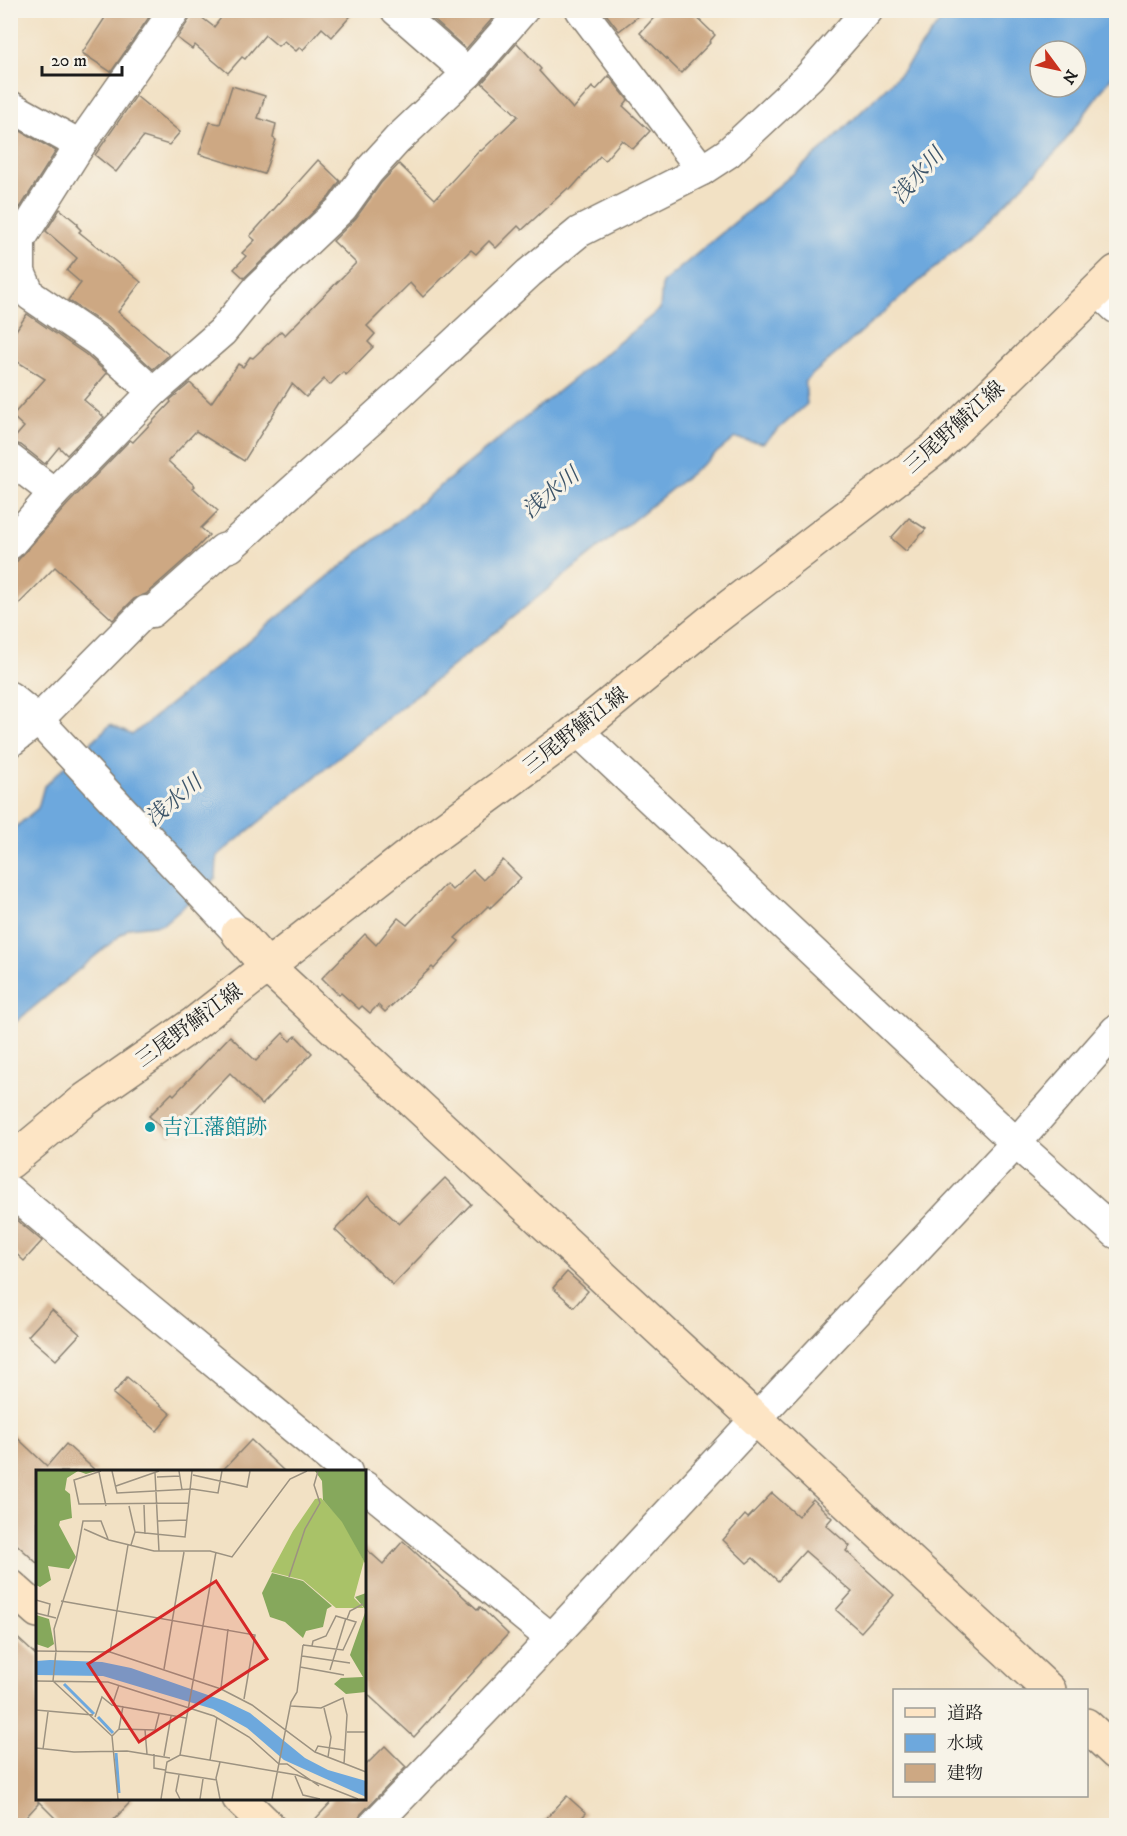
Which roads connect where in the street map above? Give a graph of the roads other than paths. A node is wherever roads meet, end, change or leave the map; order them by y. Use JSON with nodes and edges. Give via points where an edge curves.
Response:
{"nodes":[{"id":1,"x":175,"y":10,"type":"edge"},
{"id":2,"x":396,"y":10,"type":"edge"},
{"id":3,"x":523,"y":10,"type":"edge"},
{"id":4,"x":581,"y":10,"type":"edge"},
{"id":5,"x":868,"y":10,"type":"edge"},
{"id":6,"x":468,"y":73,"type":"junction"},
{"id":7,"x":10,"y":106,"type":"edge"},
{"id":8,"x":80,"y":145,"type":"junction"},
{"id":9,"x":702,"y":170,"type":"junction"},
{"id":10,"x":1110,"y":290,"type":"edge"},
{"id":11,"x":153,"y":392,"type":"junction"},
{"id":12,"x":10,"y":459,"type":"edge"},
{"id":13,"x":54,"y":493,"type":"junction"},
{"id":14,"x":10,"y":544,"type":"edge"},
{"id":15,"x":10,"y":698,"type":"edge"},
{"id":16,"x":38,"y":720,"type":"junction"},
{"id":17,"x":572,"y":735,"type":"junction"},
{"id":18,"x":10,"y":742,"type":"edge"},
{"id":19,"x":237,"y":933,"type":"joint"},
{"id":20,"x":268,"y":967,"type":"junction"},
{"id":21,"x":1116,"y":1030,"type":"edge"},
{"id":22,"x":1016,"y":1143,"type":"junction"},
{"id":23,"x":10,"y":1162,"type":"edge"},
{"id":24,"x":10,"y":1191,"type":"edge"},
{"id":25,"x":1116,"y":1233,"type":"edge"},
{"id":26,"x":754,"y":1420,"type":"junction"},
{"id":27,"x":345,"y":1470,"type":"edge"},
{"id":28,"x":366,"y":1488,"type":"edge"},
{"id":29,"x":10,"y":1586,"type":"edge"},
{"id":30,"x":36,"y":1609,"type":"edge"},
{"id":31,"x":552,"y":1639,"type":"junction"},
{"id":32,"x":1048,"y":1689,"type":"edge"},
{"id":33,"x":1088,"y":1727,"type":"edge"},
{"id":34,"x":1116,"y":1753,"type":"edge"},
{"id":35,"x":241,"y":1800,"type":"edge"},
{"id":36,"x":268,"y":1826,"type":"edge"},
{"id":37,"x":373,"y":1826,"type":"edge"}],
"edges":[{"from":1,"to":8,"type":"street"},
{"from":2,"to":6,"type":"street"},
{"from":3,"to":6,"type":"street"},
{"from":4,"to":9,"type":"street"},
{"from":5,"to":9,"type":"street","via":[[809,77],[728,153]]},
{"from":6,"to":11,"type":"street","via":[[397,140],[342,208],[258,288],[222,332]]},
{"from":7,"to":8,"type":"street"},
{"from":8,"to":11,"type":"street","via":[[20,240],[20,272],[30,295],[96,340]]},
{"from":9,"to":16,"type":"street","via":[[579,232],[529,273],[230,547],[152,612],[146,611]]},
{"from":10,"to":17,"type":"main road","name":"三尾野鯖江線","via":[[936,448],[711,621]]},
{"from":11,"to":13,"type":"street"},
{"from":12,"to":13,"type":"street"},
{"from":13,"to":14,"type":"street"},
{"from":15,"to":16,"type":"street"},
{"from":16,"to":18,"type":"street"},
{"from":16,"to":19,"type":"street"},
{"from":17,"to":20,"type":"main road","name":"三尾野鯖江線"},
{"from":17,"to":22,"type":"street","via":[[580,733]]},
{"from":19,"to":20,"type":"main road"},
{"from":20,"to":23,"type":"main road","name":"三尾野鯖江線","via":[[86,1099]]},
{"from":20,"to":26,"type":"main road"},
{"from":21,"to":22,"type":"street"},
{"from":22,"to":25,"type":"street"},
{"from":22,"to":26,"type":"street"},
{"from":24,"to":27,"type":"street"},
{"from":26,"to":31,"type":"street"},
{"from":26,"to":32,"type":"main road"},
{"from":28,"to":31,"type":"street"},
{"from":29,"to":30,"type":"main road"},
{"from":31,"to":37,"type":"street"},
{"from":33,"to":34,"type":"main road"},
{"from":35,"to":36,"type":"main road"}]}
